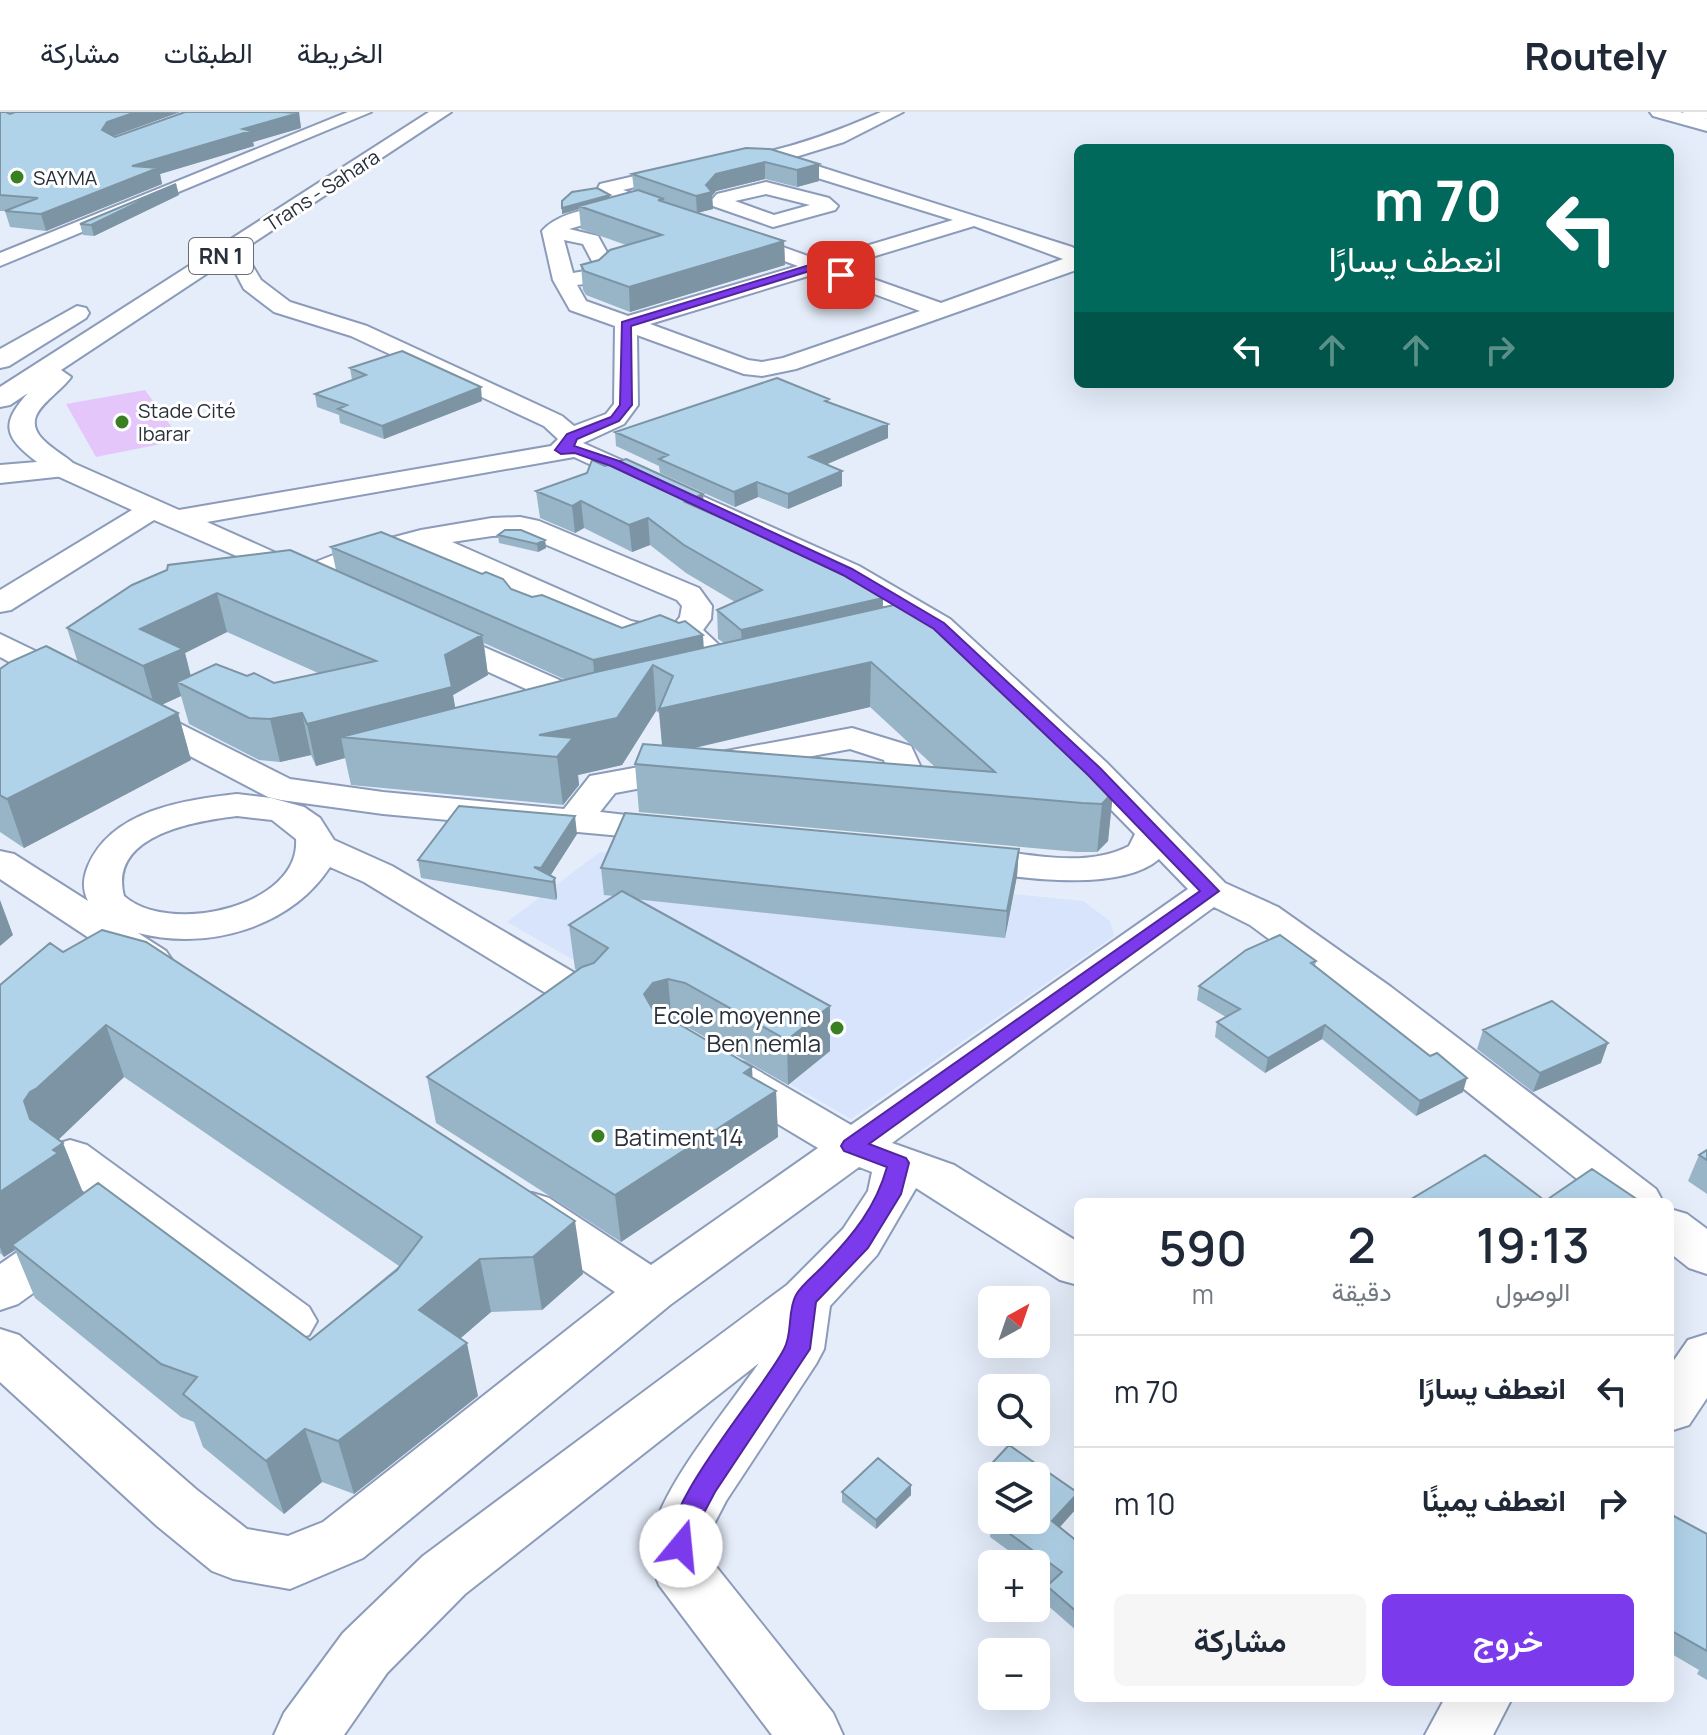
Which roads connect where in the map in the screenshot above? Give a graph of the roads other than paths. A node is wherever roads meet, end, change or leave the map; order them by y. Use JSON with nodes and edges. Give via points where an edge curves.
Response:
{"nodes":[{"id":1,"x":363,"y":112,"type":"edge"},
{"id":2,"x":402,"y":112,"type":"edge"},
{"id":3,"x":442,"y":112,"type":"edge"},
{"id":4,"x":895,"y":112,"type":"edge"},
{"id":5,"x":1659,"y":112,"type":"edge"},
{"id":6,"x":1673,"y":112,"type":"edge"},
{"id":7,"x":1691,"y":112,"type":"edge"},
{"id":8,"x":1707,"y":114,"type":"edge"},
{"id":9,"x":293,"y":119,"type":"dead end"},
{"id":10,"x":336,"y":123,"type":"junction"},
{"id":11,"x":1707,"y":124,"type":"edge"},
{"id":12,"x":362,"y":137,"type":"dead end"},
{"id":13,"x":746,"y":156,"type":"edge"},
{"id":14,"x":776,"y":158,"type":"junction"},
{"id":15,"x":702,"y":165,"type":"edge"},
{"id":16,"x":856,"y":182,"type":"junction"},
{"id":17,"x":800,"y":196,"type":"junction"},
{"id":18,"x":640,"y":203,"type":"junction"},
{"id":19,"x":743,"y":211,"type":"junction"},
{"id":20,"x":683,"y":218,"type":"edge"},
{"id":21,"x":974,"y":220,"type":"junction"},
{"id":22,"x":552,"y":231,"type":"junction"},
{"id":23,"x":233,"y":249,"type":"junction"},
{"id":24,"x":1074,"y":257,"type":"edge"},
{"id":25,"x":1074,"y":259,"type":"edge"},
{"id":26,"x":0,"y":260,"type":"edge"},
{"id":27,"x":1013,"y":264,"type":"dead end"},
{"id":28,"x":816,"y":266,"type":"junction"},
{"id":29,"x":1043,"y":274,"type":"junction"},
{"id":30,"x":963,"y":279,"type":"dead end"},
{"id":31,"x":564,"y":280,"type":"junction"},
{"id":32,"x":990,"y":291,"type":"junction"},
{"id":33,"x":94,"y":302,"type":"dead end"},
{"id":34,"x":939,"y":310,"type":"junction"},
{"id":35,"x":626,"y":324,"type":"junction"},
{"id":36,"x":858,"y":339,"type":"junction"},
{"id":37,"x":0,"y":360,"type":"edge"},
{"id":38,"x":737,"y":393,"type":"edge"},
{"id":39,"x":12,"y":406,"type":"edge"},
{"id":40,"x":635,"y":428,"type":"edge"},
{"id":41,"x":0,"y":433,"type":"edge"},
{"id":42,"x":570,"y":445,"type":"junction"},
{"id":43,"x":64,"y":469,"type":"junction"},
{"id":44,"x":0,"y":474,"type":"edge"},
{"id":45,"x":166,"y":514,"type":"junction"},
{"id":46,"x":421,"y":539,"type":"junction"},
{"id":47,"x":233,"y":545,"type":"junction"},
{"id":48,"x":207,"y":563,"type":"edge"},
{"id":49,"x":305,"y":577,"type":"junction"},
{"id":50,"x":333,"y":590,"type":"edge"},
{"id":51,"x":0,"y":603,"type":"edge"},
{"id":52,"x":406,"y":622,"type":"edge"},
{"id":53,"x":939,"y":626,"type":"junction"},
{"id":54,"x":685,"y":631,"type":"junction"},
{"id":55,"x":895,"y":636,"type":"edge"},
{"id":56,"x":0,"y":644,"type":"edge"},
{"id":57,"x":692,"y":683,"type":"edge"},
{"id":58,"x":192,"y":707,"type":"edge"},
{"id":59,"x":549,"y":719,"type":"edge"},
{"id":60,"x":155,"y":724,"type":"junction"},
{"id":61,"x":687,"y":769,"type":"junction"},
{"id":62,"x":356,"y":770,"type":"dead end"},
{"id":63,"x":274,"y":798,"type":"junction"},
{"id":64,"x":574,"y":820,"type":"junction"},
{"id":65,"x":1154,"y":832,"type":"junction"},
{"id":66,"x":716,"y":834,"type":"edge"},
{"id":67,"x":317,"y":847,"type":"junction"},
{"id":68,"x":936,"y":854,"type":"edge"},
{"id":69,"x":0,"y":862,"type":"edge"},
{"id":70,"x":1211,"y":891,"type":"junction"},
{"id":71,"x":111,"y":919,"type":"junction"},
{"id":72,"x":67,"y":954,"type":"edge"},
{"id":73,"x":179,"y":978,"type":"edge"},
{"id":74,"x":582,"y":996,"type":"edge"},
{"id":75,"x":700,"y":1057,"type":"edge"},
{"id":76,"x":875,"y":1155,"type":"junction"},
{"id":77,"x":70,"y":1157,"type":"dead end"},
{"id":78,"x":494,"y":1187,"type":"edge"},
{"id":79,"x":1634,"y":1198,"type":"edge"},
{"id":80,"x":129,"y":1200,"type":"junction"},
{"id":81,"x":1674,"y":1230,"type":"edge"},
{"id":82,"x":1707,"y":1255,"type":"edge"},
{"id":83,"x":1074,"y":1263,"type":"edge"},
{"id":84,"x":0,"y":1290,"type":"edge"},
{"id":85,"x":652,"y":1291,"type":"junction"},
{"id":86,"x":805,"y":1299,"type":"junction"},
{"id":87,"x":291,"y":1321,"type":"edge"},
{"id":88,"x":0,"y":1350,"type":"edge"},
{"id":89,"x":1707,"y":1355,"type":"edge"},
{"id":90,"x":1674,"y":1403,"type":"edge"},
{"id":91,"x":1478,"y":1702,"type":"edge"},
{"id":92,"x":306,"y":1735,"type":"edge"},
{"id":93,"x":811,"y":1735,"type":"edge"},
{"id":94,"x":1457,"y":1735,"type":"edge"}],
"edges":[{"from":1,"to":10,"type":"street"},
{"from":2,"to":12,"type":"main road","name":"Trans - Sahara"},
{"from":3,"to":23,"type":"main road","name":"Trans - Sahara","number":"RN 1"},
{"from":4,"to":14,"type":"street"},
{"from":5,"to":11,"type":"main road"},
{"from":6,"to":11,"type":"main road"},
{"from":7,"to":8,"type":"street"},
{"from":9,"to":10,"type":"street"},
{"from":10,"to":26,"type":"street"},
{"from":13,"to":14,"type":"street"},
{"from":14,"to":16,"type":"street"},
{"from":15,"to":18,"type":"street","via":[[607,188]]},
{"from":16,"to":17,"type":"street"},
{"from":16,"to":21,"type":"street"},
{"from":17,"to":19,"type":"street","via":[[766,188],[720,200]]},
{"from":17,"to":19,"type":"street","via":[[828,206],[780,221]]},
{"from":18,"to":20,"type":"street"},
{"from":18,"to":22,"type":"street"},
{"from":19,"to":28,"type":"street","via":[[713,224]]},
{"from":21,"to":24,"type":"street"},
{"from":21,"to":28,"type":"street"},
{"from":22,"to":31,"type":"street"},
{"from":22,"to":31,"type":"street","via":[[591,240],[605,267],[591,277]]},
{"from":23,"to":39,"type":"main road","name":"Trans - Sahara","number":"RN 1","via":[[131,311],[39,393]]},
{"from":23,"to":42,"type":"street","via":[[252,284],[282,307],[359,331],[553,421]]},
{"from":25,"to":29,"type":"street"},
{"from":27,"to":29,"type":"street"},
{"from":28,"to":34,"type":"street"},
{"from":28,"to":35,"type":"street"},
{"from":29,"to":32,"type":"street"},
{"from":30,"to":32,"type":"street"},
{"from":31,"to":35,"type":"street","via":[[578,305]]},
{"from":32,"to":34,"type":"street"},
{"from":33,"to":37,"type":"main road"},
{"from":34,"to":36,"type":"street"},
{"from":35,"to":36,"type":"street","via":[[762,369]]},
{"from":35,"to":42,"type":"street","via":[[626,405],[615,419]]},
{"from":36,"to":38,"type":"street","via":[[855,352],[845,359]]},
{"from":39,"to":41,"type":"main road","name":"Trans - Sahara"},
{"from":39,"to":43,"type":"main road","via":[[30,443]]},
{"from":40,"to":42,"type":"street"},
{"from":42,"to":45,"type":"street"},
{"from":42,"to":53,"type":"street","via":[[848,572]]},
{"from":43,"to":44,"type":"main road"},
{"from":43,"to":45,"type":"street"},
{"from":45,"to":47,"type":"street"},
{"from":45,"to":51,"type":"street"},
{"from":46,"to":49,"type":"street","via":[[338,561]]},
{"from":46,"to":54,"type":"street","via":[[623,629]]},
{"from":46,"to":54,"type":"street","via":[[503,525],[529,527],[688,594],[697,606]]},
{"from":47,"to":48,"type":"street"},
{"from":47,"to":49,"type":"street"},
{"from":49,"to":50,"type":"street"},
{"from":52,"to":59,"type":"street","via":[[607,704]]},
{"from":53,"to":55,"type":"street"},
{"from":53,"to":65,"type":"street"},
{"from":54,"to":57,"type":"street","via":[[742,672]]},
{"from":56,"to":60,"type":"street"},
{"from":58,"to":60,"type":"street"},
{"from":60,"to":63,"type":"street"},
{"from":61,"to":61,"type":"street","via":[[837,780],[911,785],[899,753],[852,738]]},
{"from":61,"to":64,"type":"street","via":[[603,784]]},
{"from":62,"to":63,"type":"street"},
{"from":63,"to":64,"type":"street","via":[[352,799]]},
{"from":63,"to":67,"type":"street","via":[[310,829]]},
{"from":63,"to":71,"type":"street","via":[[173,816],[120,846],[106,865],[101,884]]},
{"from":64,"to":66,"type":"street"},
{"from":65,"to":68,"type":"street","via":[[1144,853],[1117,867]]},
{"from":65,"to":70,"type":"street"},
{"from":67,"to":71,"type":"street","via":[[312,868],[294,889],[230,921],[191,927]]},
{"from":67,"to":74,"type":"street","via":[[378,874]]},
{"from":69,"to":71,"type":"street"},
{"from":70,"to":76,"type":"street"},
{"from":70,"to":79,"type":"street","via":[[1264,916],[1376,997]]},
{"from":71,"to":72,"type":"street"},
{"from":71,"to":73,"type":"street"},
{"from":75,"to":76,"type":"street"},
{"from":76,"to":83,"type":"street","via":[[937,1177]]},
{"from":76,"to":85,"type":"street"},
{"from":76,"to":86,"type":"street","via":[[891,1194],[860,1242]]},
{"from":77,"to":80,"type":"street"},
{"from":78,"to":85,"type":"street"},
{"from":80,"to":84,"type":"street"},
{"from":80,"to":87,"type":"street"},
{"from":81,"to":82,"type":"street"},
{"from":85,"to":88,"type":"street","via":[[343,1540],[290,1563],[233,1553]]},
{"from":86,"to":92,"type":"street","via":[[444,1575],[365,1653]]},
{"from":86,"to":93,"type":"street","via":[[798,1349],[683,1526],[680,1566]]},
{"from":89,"to":90,"type":"street"},
{"from":91,"to":94,"type":"street"}]}
